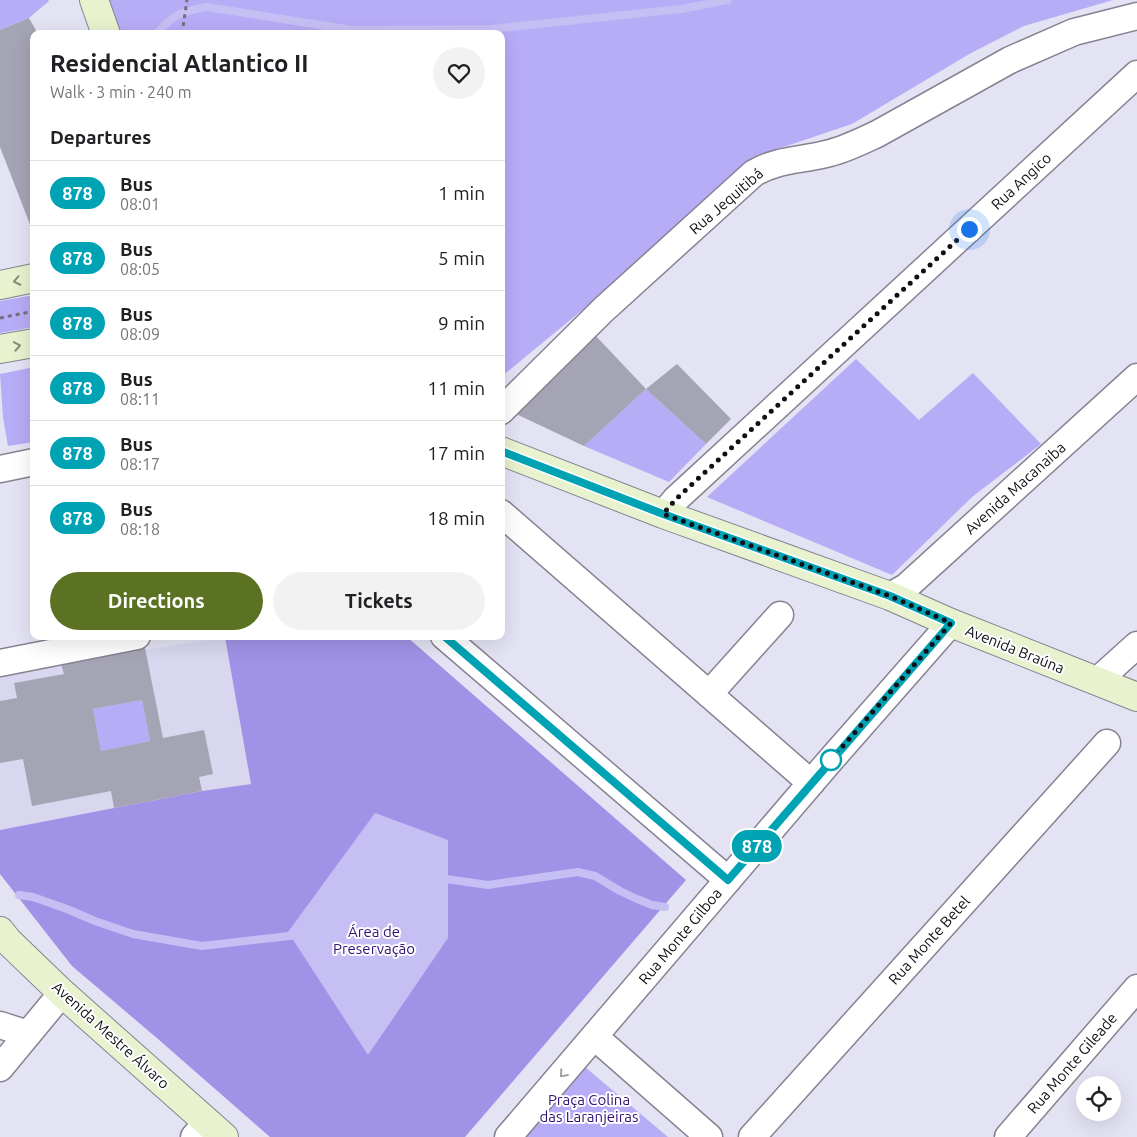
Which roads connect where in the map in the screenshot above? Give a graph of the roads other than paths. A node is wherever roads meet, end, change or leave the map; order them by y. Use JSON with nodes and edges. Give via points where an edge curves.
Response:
{"nodes":[{"id":1,"x":94,"y":0,"type":"edge"},
{"id":2,"x":1137,"y":16,"type":"edge"},
{"id":3,"x":105,"y":30,"type":"edge"},
{"id":4,"x":1135,"y":81,"type":"edge"},
{"id":5,"x":30,"y":279,"type":"edge"},
{"id":6,"x":0,"y":285,"type":"edge"},
{"id":7,"x":30,"y":344,"type":"edge"},
{"id":8,"x":0,"y":350,"type":"edge"},
{"id":9,"x":1137,"y":377,"type":"edge"},
{"id":10,"x":505,"y":407,"type":"edge"},
{"id":11,"x":505,"y":453,"type":"edge"},
{"id":12,"x":30,"y":463,"type":"edge"},
{"id":13,"x":0,"y":469,"type":"edge"},
{"id":14,"x":663,"y":514,"type":"junction"},
{"id":15,"x":505,"y":516,"type":"edge"},
{"id":16,"x":890,"y":596,"type":"junction"},
{"id":17,"x":780,"y":615,"type":"dead end"},
{"id":18,"x":951,"y":623,"type":"junction"},
{"id":19,"x":117,"y":640,"type":"edge"},
{"id":20,"x":449,"y":640,"type":"edge"},
{"id":21,"x":1137,"y":645,"type":"edge"},
{"id":22,"x":0,"y":663,"type":"edge"},
{"id":23,"x":1097,"y":681,"type":"junction"},
{"id":24,"x":709,"y":694,"type":"junction"},
{"id":25,"x":1137,"y":697,"type":"edge"},
{"id":26,"x":1107,"y":743,"type":"dead end"},
{"id":27,"x":811,"y":783,"type":"junction"},
{"id":28,"x":728,"y":880,"type":"junction"},
{"id":29,"x":0,"y":931,"type":"edge"},
{"id":30,"x":1137,"y":988,"type":"edge"},
{"id":31,"x":62,"y":992,"type":"junction"},
{"id":32,"x":0,"y":1025,"type":"edge"},
{"id":33,"x":28,"y":1034,"type":"junction"},
{"id":34,"x":595,"y":1037,"type":"junction"},
{"id":35,"x":0,"y":1068,"type":"edge"},
{"id":36,"x":208,"y":1132,"type":"edge"},
{"id":37,"x":508,"y":1137,"type":"edge"},
{"id":38,"x":709,"y":1137,"type":"edge"},
{"id":39,"x":752,"y":1137,"type":"edge"},
{"id":40,"x":1008,"y":1137,"type":"edge"}],
"edges":[{"from":1,"to":3,"type":"street"},
{"from":2,"to":10,"type":"street","name":"Rua Jequitibá","via":[[1074,32],[1010,60],[877,134],[830,153],[769,165],[754,174],[603,310]]},
{"from":4,"to":14,"type":"street","name":"Rua Angico"},
{"from":5,"to":6,"type":"street","one_way":true},
{"from":8,"to":7,"type":"street","one_way":true},
{"from":9,"to":16,"type":"street","name":"Avenida Macanaiba","via":[[906,587]]},
{"from":11,"to":14,"type":"street","name":"Avenida Braúna"},
{"from":12,"to":13,"type":"street"},
{"from":14,"to":16,"type":"street","name":"Avenida Braúna"},
{"from":15,"to":24,"type":"street"},
{"from":16,"to":18,"type":"street","name":"Avenida Braúna"},
{"from":17,"to":24,"type":"street"},
{"from":18,"to":23,"type":"street","name":"Avenida Braúna"},
{"from":18,"to":27,"type":"street","name":"Rua Monte Gilboa"},
{"from":19,"to":22,"type":"street"},
{"from":20,"to":28,"type":"street"},
{"from":21,"to":23,"type":"street"},
{"from":23,"to":25,"type":"street","name":"Avenida Braúna"},
{"from":24,"to":27,"type":"street"},
{"from":26,"to":39,"type":"street","name":"Rua Monte Betel"},
{"from":27,"to":28,"type":"street","name":"Rua Monte Gilboa"},
{"from":28,"to":34,"type":"street","name":"Rua Monte Gilboa"},
{"from":29,"to":31,"type":"street","name":"Avenida Mestre Álvaro"},
{"from":30,"to":40,"type":"street","name":"Rua Monte Gileade"},
{"from":31,"to":33,"type":"street"},
{"from":31,"to":36,"type":"street","name":"Avenida Mestre Álvaro"},
{"from":32,"to":33,"type":"street"},
{"from":33,"to":35,"type":"street"},
{"from":34,"to":37,"type":"street","name":"Rua Monte Gilboa","one_way":true},
{"from":34,"to":38,"type":"street"}]}
